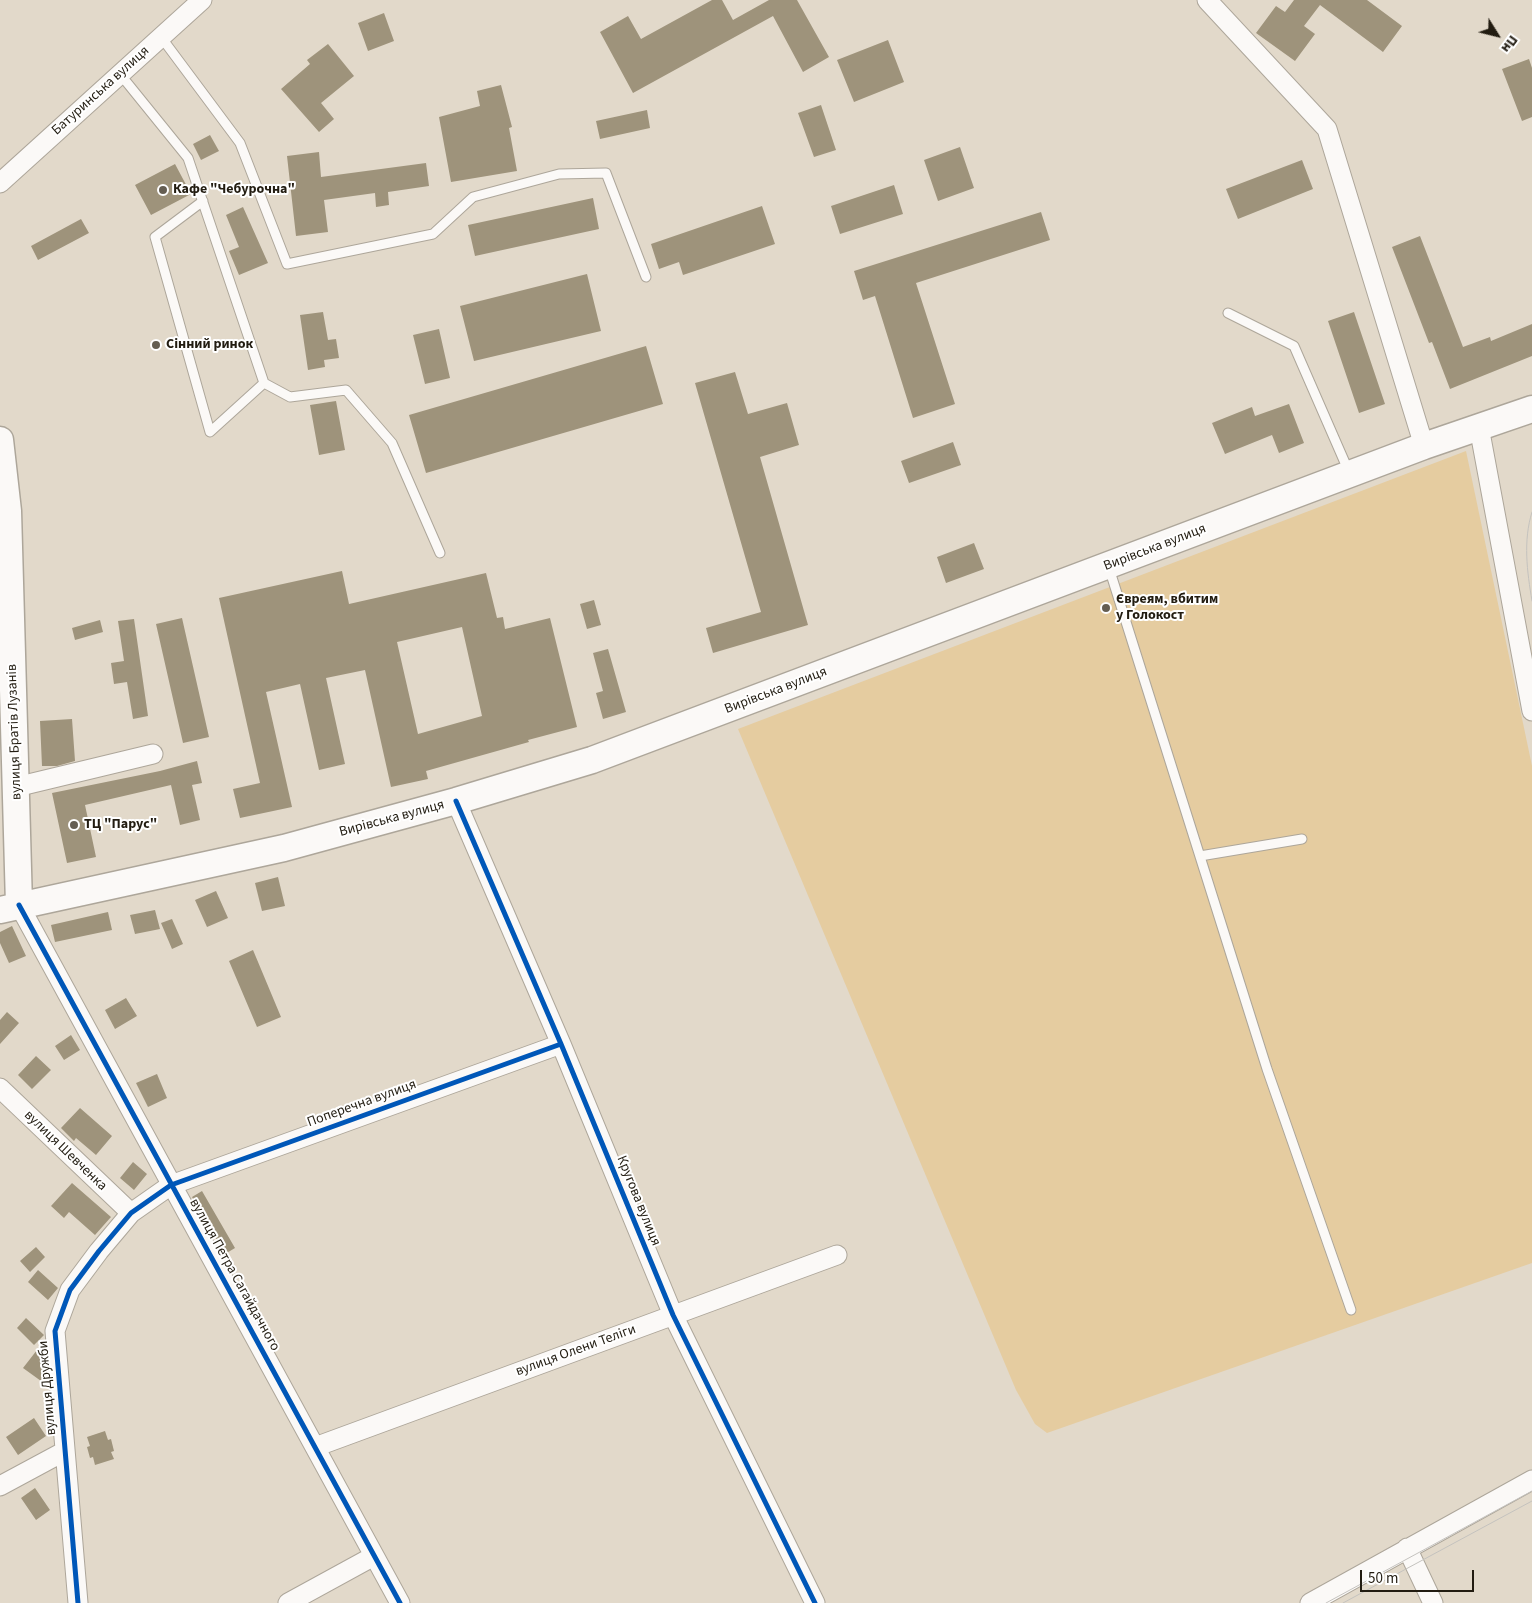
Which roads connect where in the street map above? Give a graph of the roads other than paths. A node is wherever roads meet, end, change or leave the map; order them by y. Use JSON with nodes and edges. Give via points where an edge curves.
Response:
{"nodes":[{"id":1,"x":202,"y":0,"type":"edge"},
{"id":2,"x":1207,"y":0,"type":"edge"},
{"id":3,"x":162,"y":37,"type":"junction"},
{"id":4,"x":120,"y":74,"type":"junction"},
{"id":5,"x":0,"y":183,"type":"edge"},
{"id":6,"x":202,"y":201,"type":"junction"},
{"id":7,"x":646,"y":278,"type":"dead end"},
{"id":8,"x":1228,"y":313,"type":"dead end"},
{"id":9,"x":264,"y":383,"type":"junction"},
{"id":10,"x":1532,"y":409,"type":"edge"},
{"id":11,"x":1479,"y":427,"type":"junction"},
{"id":12,"x":0,"y":440,"type":"edge"},
{"id":13,"x":1424,"y":446,"type":"junction"},
{"id":14,"x":1350,"y":474,"type":"junction"},
{"id":15,"x":440,"y":552,"type":"dead end"},
{"id":16,"x":1108,"y":566,"type":"junction"},
{"id":17,"x":1532,"y":711,"type":"edge"},
{"id":18,"x":153,"y":754,"type":"dead end"},
{"id":19,"x":16,"y":787,"type":"junction"},
{"id":20,"x":456,"y":801,"type":"junction"},
{"id":21,"x":1302,"y":839,"type":"dead end"},
{"id":22,"x":1200,"y":856,"type":"junction"},
{"id":23,"x":10,"y":907,"type":"edge"},
{"id":24,"x":561,"y":1044,"type":"junction"},
{"id":25,"x":0,"y":1088,"type":"edge"},
{"id":26,"x":171,"y":1185,"type":"junction"},
{"id":27,"x":131,"y":1214,"type":"junction"},
{"id":28,"x":837,"y":1255,"type":"dead end"},
{"id":29,"x":1351,"y":1310,"type":"dead end"},
{"id":30,"x":673,"y":1315,"type":"junction"},
{"id":31,"x":315,"y":1447,"type":"junction"},
{"id":32,"x":65,"y":1451,"type":"junction"},
{"id":33,"x":1532,"y":1480,"type":"edge"},
{"id":34,"x":0,"y":1486,"type":"edge"},
{"id":35,"x":1407,"y":1548,"type":"junction"},
{"id":36,"x":374,"y":1556,"type":"junction"},
{"id":37,"x":78,"y":1603,"type":"edge"},
{"id":38,"x":288,"y":1603,"type":"edge"},
{"id":39,"x":400,"y":1603,"type":"edge"},
{"id":40,"x":815,"y":1603,"type":"edge"},
{"id":41,"x":1310,"y":1603,"type":"edge"},
{"id":42,"x":1433,"y":1603,"type":"edge"}],
"edges":[{"from":1,"to":3,"type":"street","name":"Батуринська вулиця"},
{"from":2,"to":13,"type":"street","via":[[1327,129]]},
{"from":3,"to":4,"type":"street","name":"Батуринська вулиця"},
{"from":3,"to":7,"type":"lane","via":[[240,143],[286,264],[433,234],[473,197],[559,174],[606,173]]},
{"from":4,"to":5,"type":"street","name":"Батуринська вулиця"},
{"from":4,"to":6,"type":"lane","via":[[188,158]]},
{"from":6,"to":9,"type":"lane"},
{"from":6,"to":9,"type":"lane","via":[[155,238],[210,432]]},
{"from":8,"to":14,"type":"lane","via":[[1294,346]]},
{"from":9,"to":15,"type":"lane","via":[[290,397],[346,390],[392,443]]},
{"from":10,"to":11,"type":"main road","name":"Вирівська вулиця"},
{"from":11,"to":13,"type":"main road","name":"Вирівська вулиця"},
{"from":11,"to":17,"type":"street"},
{"from":12,"to":19,"type":"main road","name":"вулиця Братів Лузанів","via":[[8,511]]},
{"from":13,"to":14,"type":"main road","name":"Вирівська вулиця"},
{"from":14,"to":16,"type":"main road","name":"Вирівська вулиця"},
{"from":16,"to":20,"type":"main road","name":"Вирівська вулиця","via":[[592,760]]},
{"from":16,"to":22,"type":"lane"},
{"from":18,"to":19,"type":"street"},
{"from":19,"to":23,"type":"main road","name":"вулиця Братів Лузанів"},
{"from":20,"to":23,"type":"main road","name":"Вирівська вулиця","via":[[284,848]]},
{"from":20,"to":24,"type":"street","name":"Кругова вулиця"},
{"from":21,"to":22,"type":"lane"},
{"from":22,"to":29,"type":"lane","via":[[1267,1069]]},
{"from":23,"to":26,"type":"street","name":"вулиця Петра Сагайдачного"},
{"from":24,"to":26,"type":"street","name":"Поперечна вулиця"},
{"from":24,"to":30,"type":"street","name":"Кругова вулиця"},
{"from":25,"to":27,"type":"street","name":"вулиця Шевченка"},
{"from":26,"to":27,"type":"street","name":"вулиця Дружби"},
{"from":26,"to":31,"type":"street","name":"вулиця Петра Сагайдачного"},
{"from":27,"to":32,"type":"street","name":"вулиця Дружби","via":[[70,1290],[55,1331]]},
{"from":28,"to":30,"type":"street","name":"вулиця Олени Теліги"},
{"from":30,"to":31,"type":"street","name":"вулиця Олени Теліги"},
{"from":30,"to":40,"type":"street","name":"Кругова вулиця"},
{"from":31,"to":36,"type":"street","name":"вулиця Петра Сагайдачного"},
{"from":32,"to":34,"type":"street"},
{"from":32,"to":37,"type":"street","name":"вулиця Дружби"},
{"from":33,"to":35,"type":"street"},
{"from":35,"to":41,"type":"street"},
{"from":35,"to":42,"type":"street"},
{"from":36,"to":38,"type":"street"},
{"from":36,"to":39,"type":"street","name":"вулиця Петра Сагайдачного"}]}
